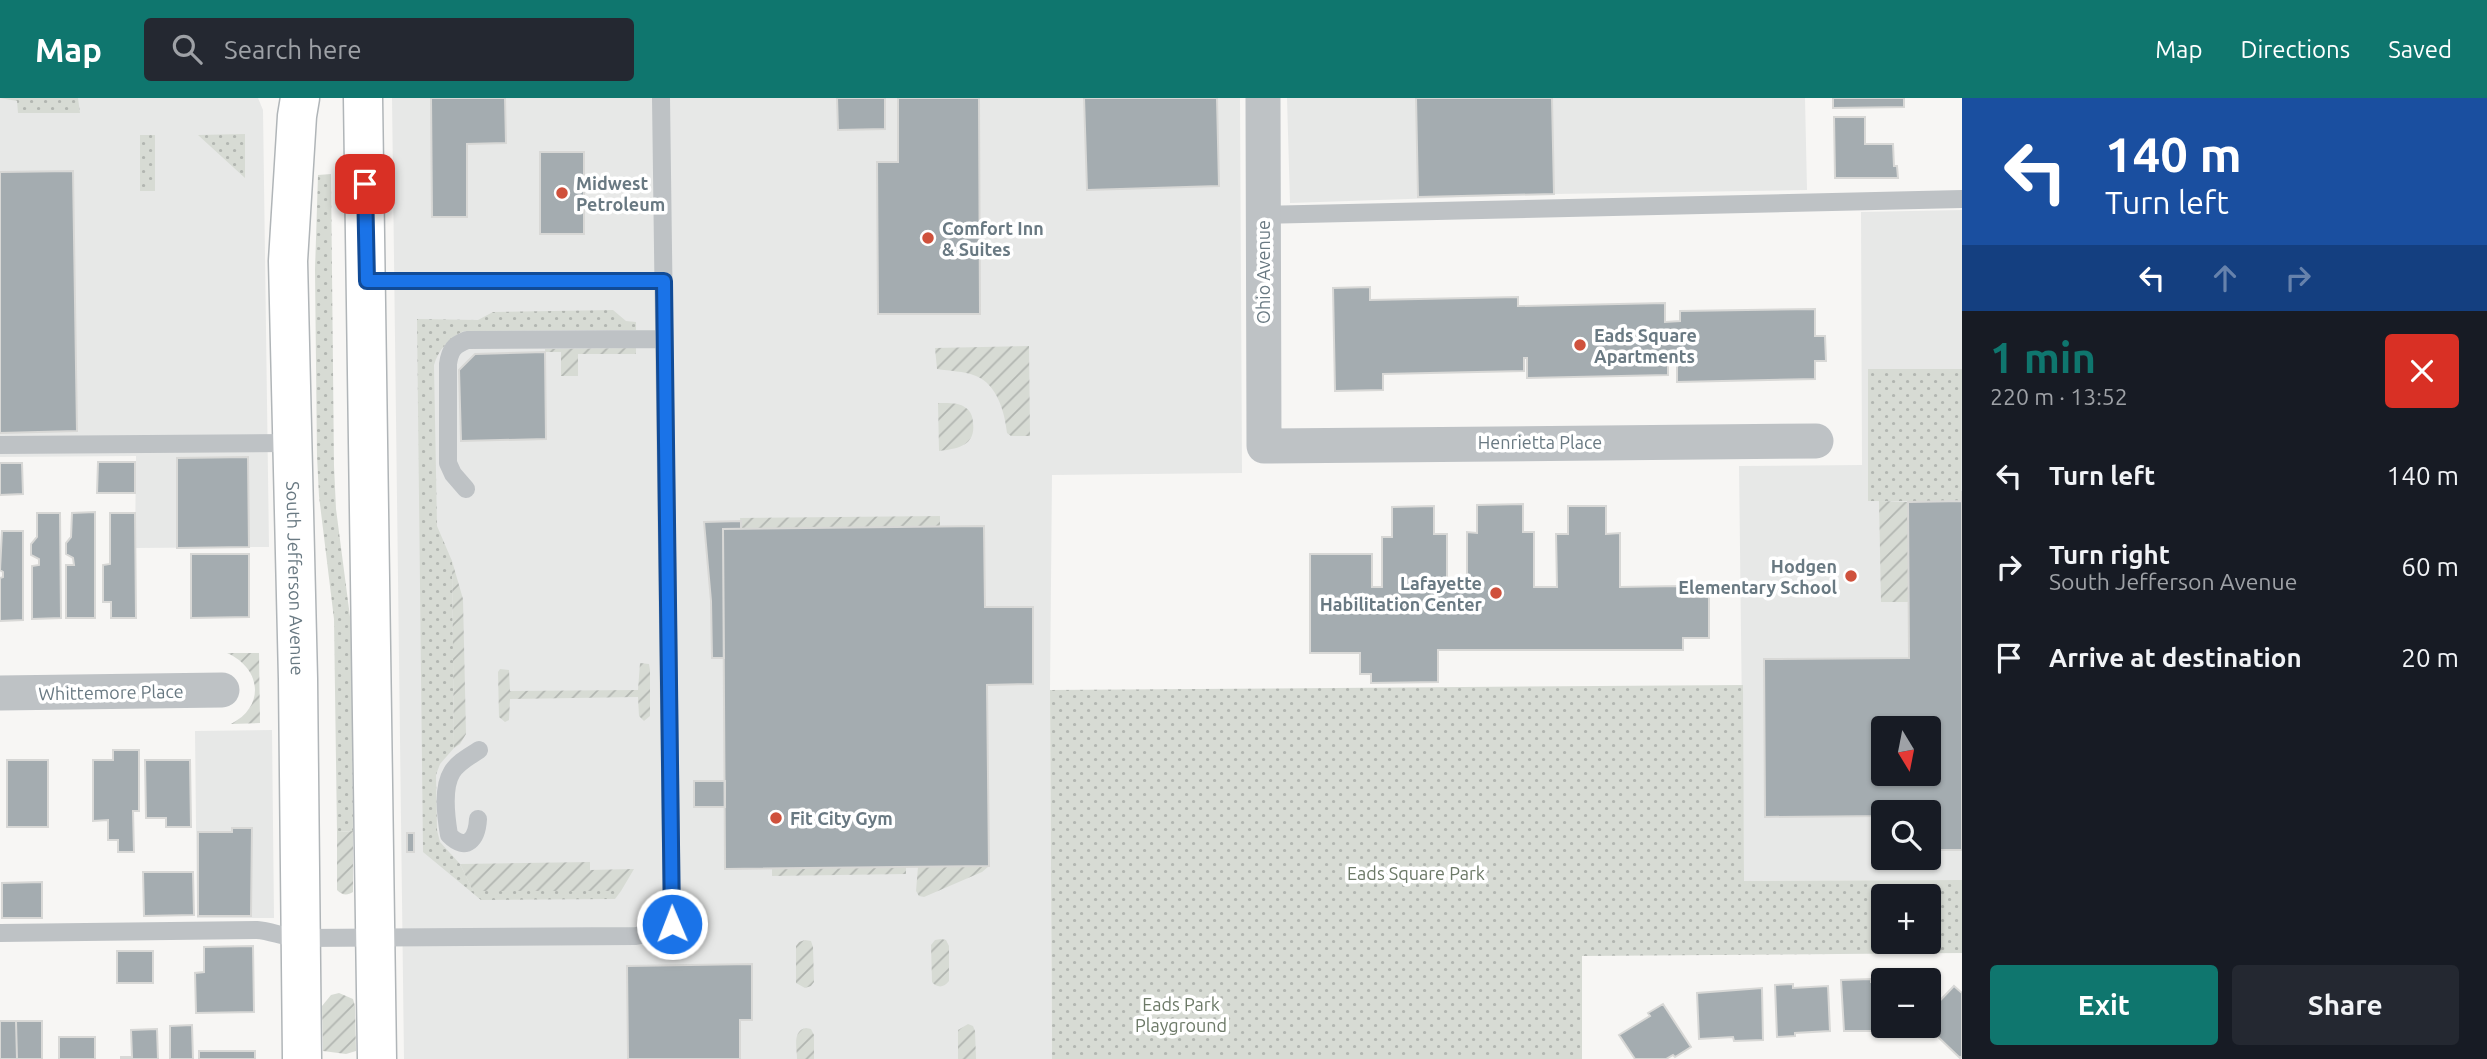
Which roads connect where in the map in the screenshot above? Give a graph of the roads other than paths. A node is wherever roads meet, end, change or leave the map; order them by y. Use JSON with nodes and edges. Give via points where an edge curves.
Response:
{"nodes":[{"id":1,"x":300,"y":98,"type":"edge"},
{"id":2,"x":363,"y":98,"type":"edge"},
{"id":3,"x":662,"y":98,"type":"edge"},
{"id":4,"x":1263,"y":98,"type":"edge"},
{"id":5,"x":1962,"y":199,"type":"edge"},
{"id":6,"x":1263,"y":215,"type":"junction"},
{"id":7,"x":367,"y":281,"type":"junction"},
{"id":8,"x":664,"y":281,"type":"junction"},
{"id":9,"x":664,"y":339,"type":"junction"},
{"id":10,"x":1816,"y":441,"type":"dead end"},
{"id":11,"x":291,"y":443,"type":"junction"},
{"id":12,"x":0,"y":446,"type":"edge"},
{"id":13,"x":1264,"y":446,"type":"joint"},
{"id":14,"x":466,"y":489,"type":"dead end"},
{"id":15,"x":222,"y":690,"type":"dead end"},
{"id":16,"x":0,"y":693,"type":"edge"},
{"id":17,"x":479,"y":750,"type":"dead end"},
{"id":18,"x":478,"y":819,"type":"dead end"},
{"id":19,"x":0,"y":933,"type":"edge"},
{"id":20,"x":300,"y":938,"type":"junction"},
{"id":21,"x":375,"y":938,"type":"junction"},
{"id":22,"x":302,"y":1059,"type":"edge"},
{"id":23,"x":377,"y":1059,"type":"edge"}],
"edges":[{"from":1,"to":11,"type":"main road","name":"South Jefferson Avenue","via":[[288,261]]},
{"from":2,"to":7,"type":"main road"},
{"from":3,"to":8,"type":"lane"},
{"from":4,"to":6,"type":"street","name":"Ohio Avenue"},
{"from":5,"to":6,"type":"lane"},
{"from":6,"to":13,"type":"street","name":"Ohio Avenue"},
{"from":7,"to":8,"type":"lane"},
{"from":7,"to":21,"type":"main road"},
{"from":8,"to":9,"type":"lane"},
{"from":9,"to":14,"type":"lane","via":[[467,340],[456,344],[448,364],[448,463]]},
{"from":9,"to":21,"type":"lane","via":[[672,924],[636,936]]},
{"from":10,"to":13,"type":"street","name":"Henrietta Place"},
{"from":11,"to":12,"type":"lane"},
{"from":11,"to":20,"type":"main road","name":"South Jefferson Avenue"},
{"from":15,"to":16,"type":"street","name":"Whittemore Place"},
{"from":17,"to":18,"type":"lane","via":[[451,773],[447,788],[449,835],[463,843],[472,840]]},
{"from":19,"to":20,"type":"lane","via":[[257,930]]},
{"from":20,"to":21,"type":"lane"},
{"from":20,"to":22,"type":"main road","name":"South Jefferson Avenue"},
{"from":21,"to":23,"type":"main road"}]}
